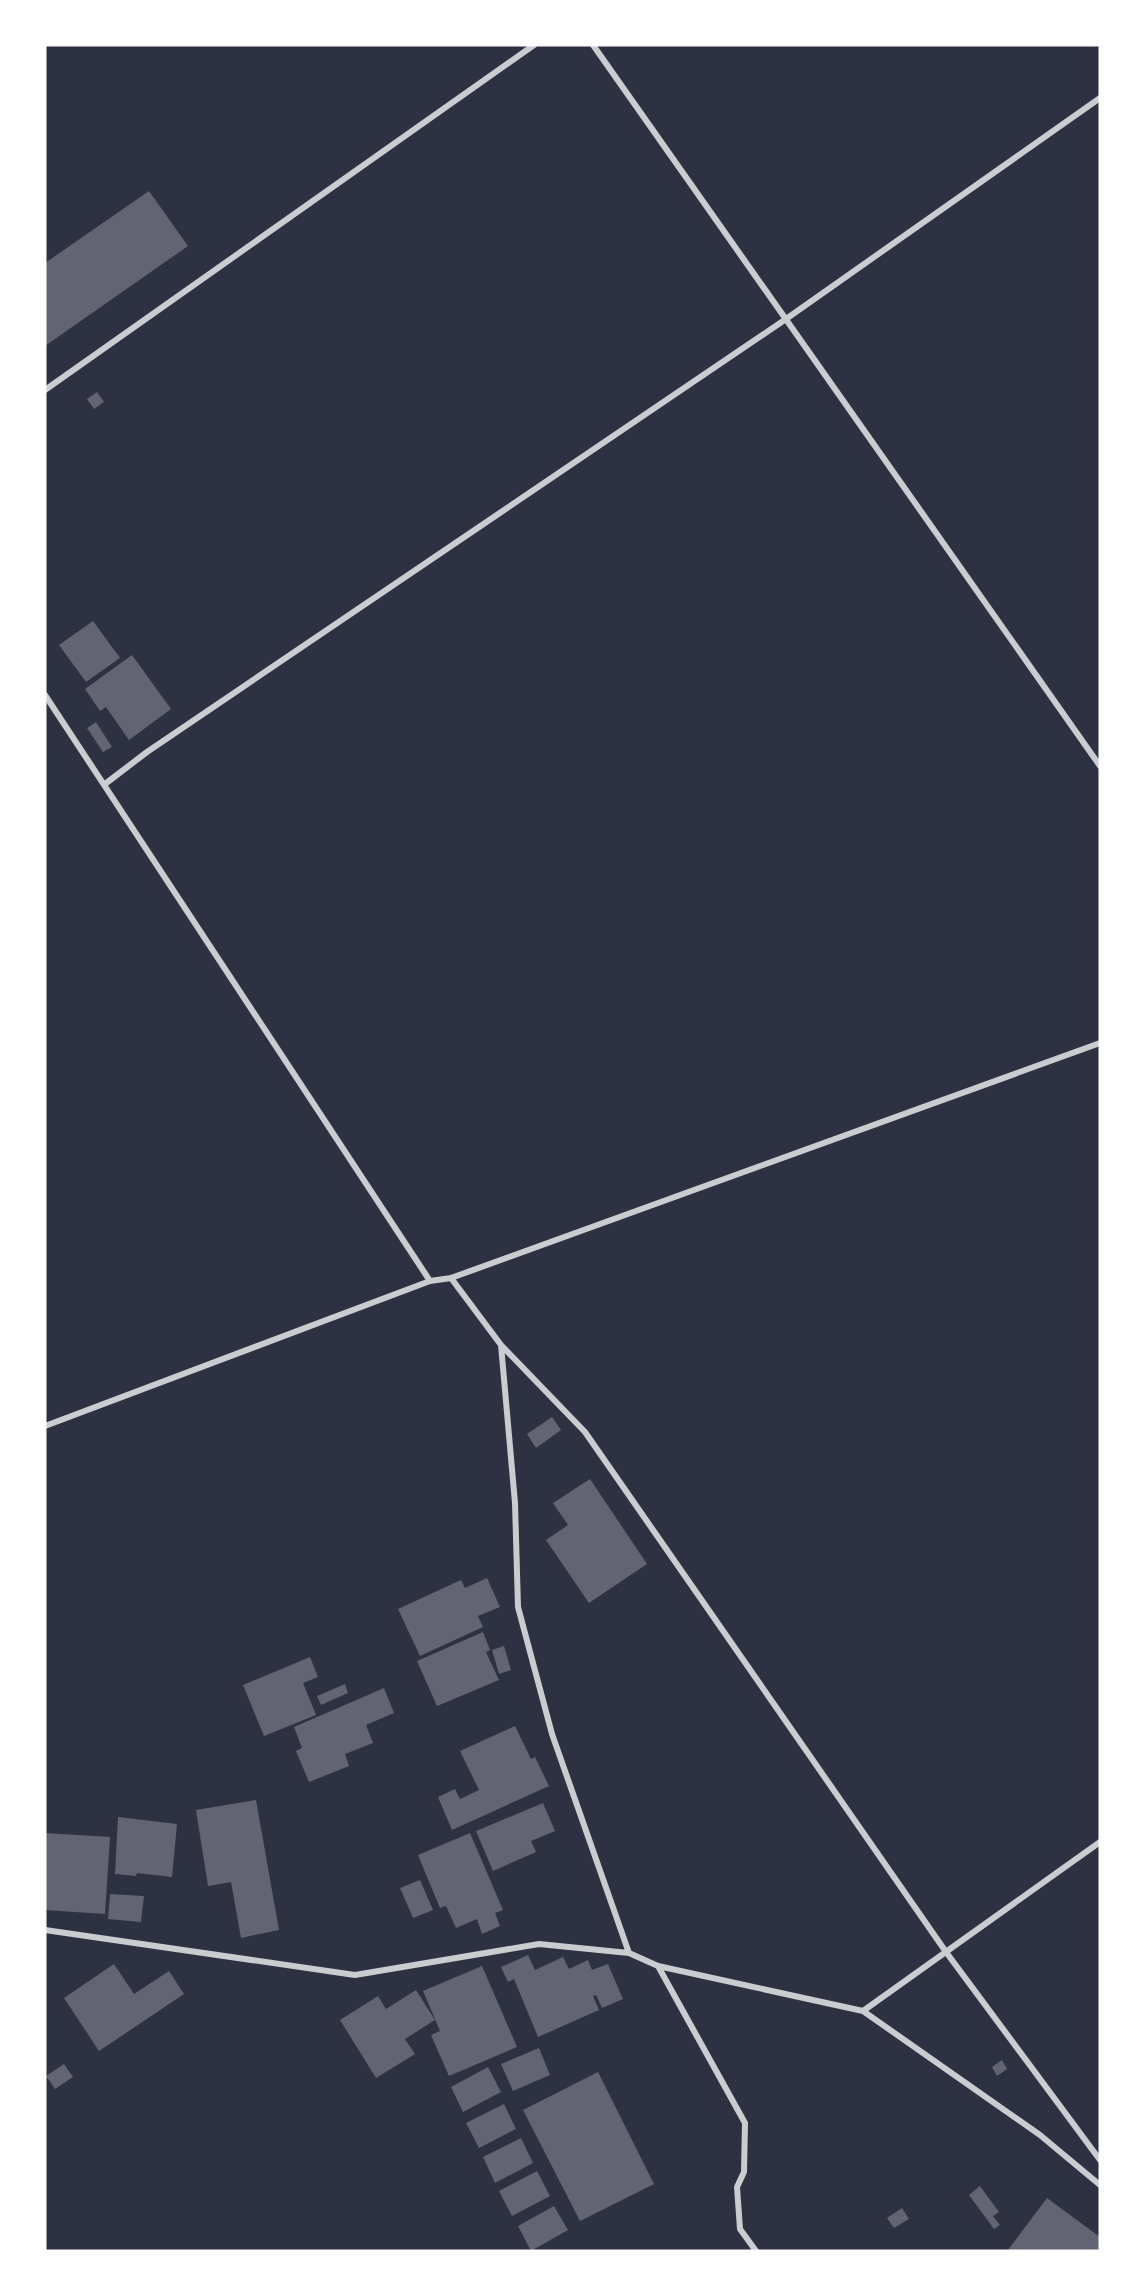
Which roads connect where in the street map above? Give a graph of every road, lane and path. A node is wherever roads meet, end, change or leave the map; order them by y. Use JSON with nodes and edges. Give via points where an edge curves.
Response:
{"nodes":[{"id":1,"x":534,"y":45,"type":"edge"},
{"id":2,"x":593,"y":45,"type":"edge"},
{"id":3,"x":1100,"y":98,"type":"edge"},
{"id":4,"x":786,"y":319,"type":"junction"},
{"id":5,"x":45,"y":390,"type":"edge"},
{"id":6,"x":45,"y":695,"type":"edge"},
{"id":7,"x":1100,"y":766,"type":"edge"},
{"id":8,"x":105,"y":784,"type":"junction"},
{"id":9,"x":1100,"y":1042,"type":"edge"},
{"id":10,"x":451,"y":1278,"type":"junction"},
{"id":11,"x":430,"y":1281,"type":"junction"},
{"id":12,"x":501,"y":1345,"type":"junction"},
{"id":13,"x":45,"y":1426,"type":"edge"},
{"id":14,"x":1100,"y":1842,"type":"edge"},
{"id":15,"x":45,"y":1930,"type":"edge"},
{"id":16,"x":946,"y":1952,"type":"junction"},
{"id":17,"x":629,"y":1953,"type":"junction"},
{"id":18,"x":658,"y":1966,"type":"junction"},
{"id":19,"x":863,"y":2010,"type":"junction"},
{"id":20,"x":1100,"y":2160,"type":"edge"},
{"id":21,"x":1100,"y":2185,"type":"edge"},
{"id":22,"x":756,"y":2251,"type":"edge"}],
"edges":[{"from":1,"to":5,"type":"street"},
{"from":2,"to":4,"type":"street"},
{"from":3,"to":4,"type":"street"},
{"from":4,"to":7,"type":"street"},
{"from":4,"to":8,"type":"street"},
{"from":6,"to":8,"type":"street"},
{"from":8,"to":11,"type":"street"},
{"from":9,"to":10,"type":"street"},
{"from":10,"to":11,"type":"street"},
{"from":10,"to":12,"type":"street"},
{"from":11,"to":13,"type":"street"},
{"from":12,"to":16,"type":"street","via":[[585,1432]]},
{"from":12,"to":17,"type":"street","via":[[515,1503],[518,1607],[552,1734]]},
{"from":14,"to":16,"type":"street"},
{"from":15,"to":17,"type":"street","via":[[355,1975],[539,1944]]},
{"from":16,"to":19,"type":"street"},
{"from":16,"to":20,"type":"street"},
{"from":17,"to":18,"type":"street"},
{"from":18,"to":19,"type":"street"},
{"from":18,"to":22,"type":"street","via":[[746,2122],[744,2172],[737,2187],[740,2229]]},
{"from":19,"to":21,"type":"street","via":[[1040,2135]]}]}
